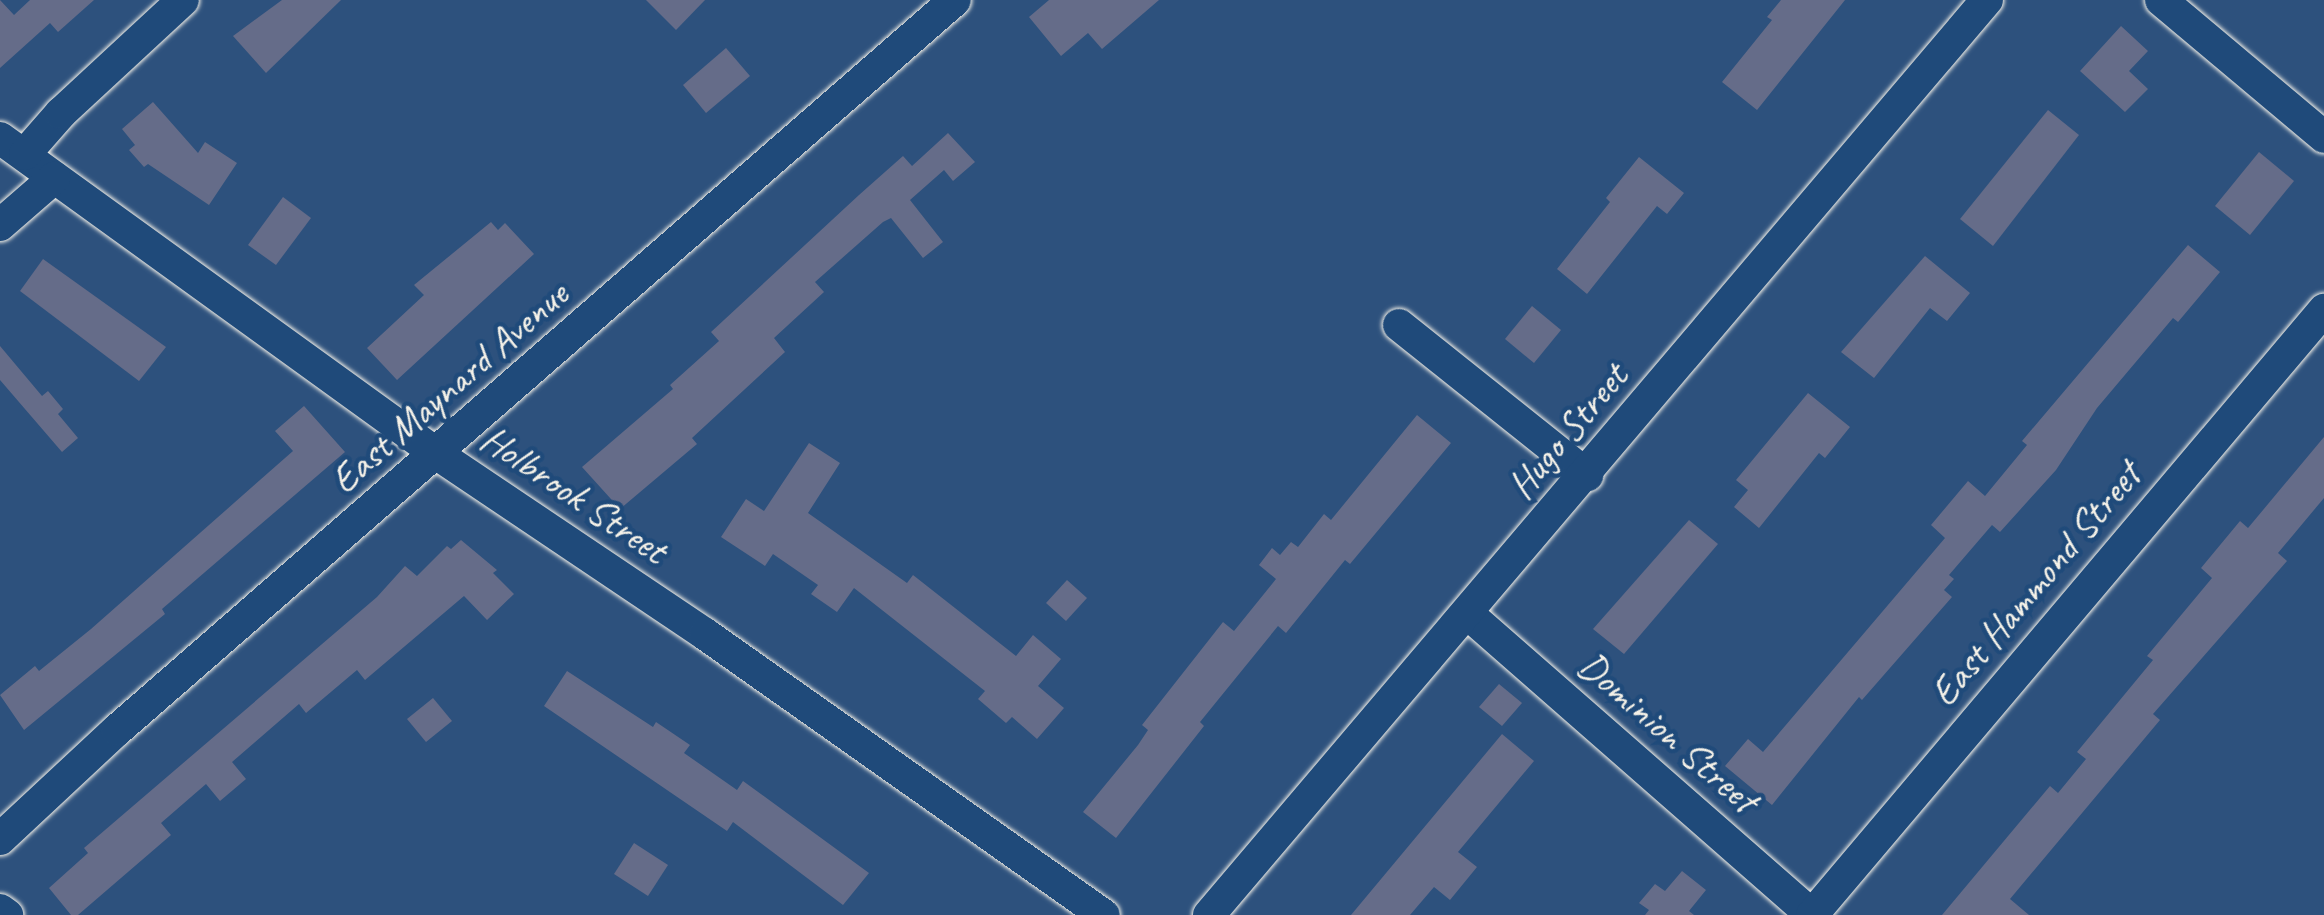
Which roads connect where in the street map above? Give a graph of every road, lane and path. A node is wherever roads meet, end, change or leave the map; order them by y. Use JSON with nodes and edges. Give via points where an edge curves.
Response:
{"nodes":[{"id":1,"x":184,"y":0,"type":"edge"},
{"id":2,"x":954,"y":0,"type":"edge"},
{"id":3,"x":1987,"y":0,"type":"edge"},
{"id":4,"x":2160,"y":0,"type":"edge"},
{"id":5,"x":2324,"y":137,"type":"edge"},
{"id":6,"x":12,"y":146,"type":"edge"},
{"id":7,"x":54,"y":178,"type":"junction"},
{"id":8,"x":0,"y":225,"type":"edge"},
{"id":9,"x":2324,"y":310,"type":"edge"},
{"id":10,"x":1400,"y":325,"type":"dead end"},
{"id":11,"x":438,"y":454,"type":"junction"},
{"id":12,"x":1586,"y":474,"type":"junction"},
{"id":13,"x":1467,"y":613,"type":"junction"},
{"id":14,"x":0,"y":839,"type":"edge"},
{"id":15,"x":0,"y":910,"type":"edge"},
{"id":16,"x":7,"y":915,"type":"edge"},
{"id":17,"x":1104,"y":915,"type":"edge"},
{"id":18,"x":1210,"y":915,"type":"edge"},
{"id":19,"x":1812,"y":915,"type":"edge"}],
"edges":[{"from":1,"to":6,"type":"street","via":[[60,113]]},
{"from":2,"to":11,"type":"street","name":"East Maynard Avenue"},
{"from":3,"to":12,"type":"street","name":"Hugo Street"},
{"from":4,"to":5,"type":"street"},
{"from":6,"to":7,"type":"street","name":"Holbrook Street"},
{"from":7,"to":8,"type":"street"},
{"from":7,"to":11,"type":"street","name":"Holbrook Street"},
{"from":9,"to":19,"type":"street","name":"East Hammond Street"},
{"from":10,"to":12,"type":"street"},
{"from":11,"to":14,"type":"street","name":"East Maynard Avenue"},
{"from":11,"to":17,"type":"street","name":"Holbrook Street"},
{"from":12,"to":13,"type":"street","name":"Hugo Street"},
{"from":13,"to":18,"type":"street","name":"Hugo Street"},
{"from":13,"to":19,"type":"street","name":"Dominion Street"},
{"from":15,"to":16,"type":"street"}]}
